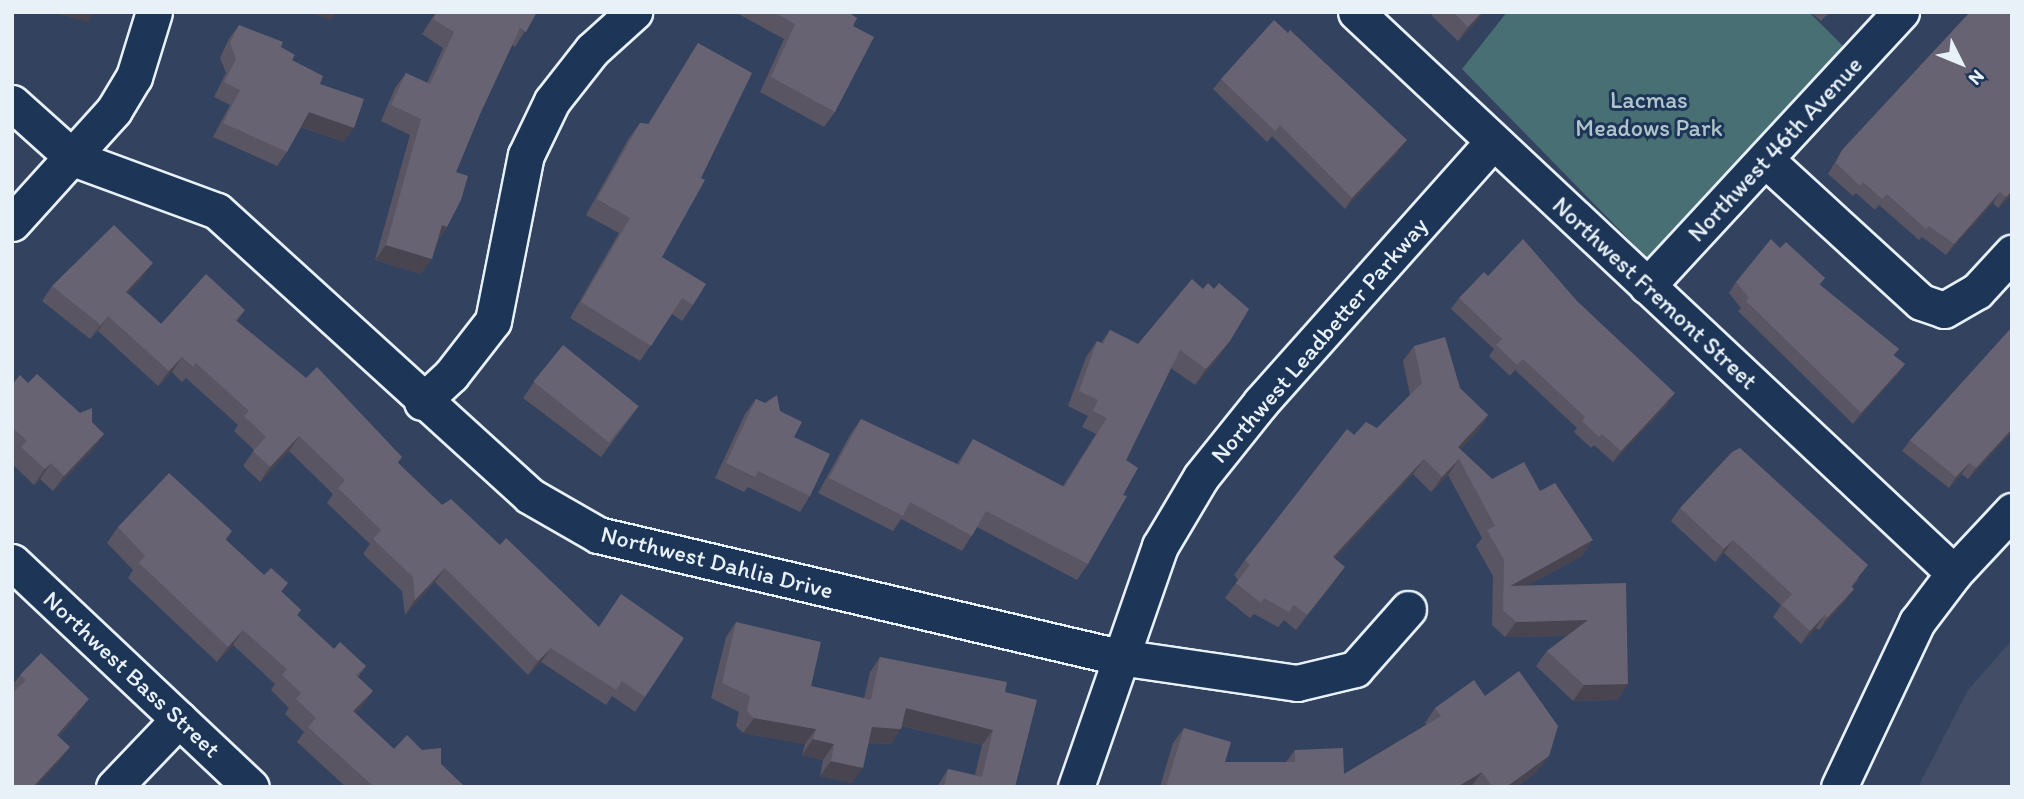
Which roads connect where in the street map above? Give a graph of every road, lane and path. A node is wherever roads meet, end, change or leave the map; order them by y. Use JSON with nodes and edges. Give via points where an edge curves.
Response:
{"nodes":[{"id":1,"x":154,"y":12,"type":"edge"},
{"id":2,"x":634,"y":12,"type":"edge"},
{"id":3,"x":1356,"y":12,"type":"edge"},
{"id":4,"x":1901,"y":12,"type":"edge"},
{"id":5,"x":12,"y":103,"type":"edge"},
{"id":6,"x":1493,"y":142,"type":"junction"},
{"id":7,"x":73,"y":158,"type":"junction"},
{"id":8,"x":1766,"y":160,"type":"junction"},
{"id":9,"x":12,"y":223,"type":"edge"},
{"id":10,"x":2012,"y":253,"type":"edge"},
{"id":11,"x":1647,"y":286,"type":"junction"},
{"id":12,"x":422,"y":402,"type":"junction"},
{"id":13,"x":2012,"y":512,"type":"edge"},
{"id":14,"x":12,"y":562,"type":"edge"},
{"id":15,"x":1954,"y":573,"type":"junction"},
{"id":16,"x":1408,"y":609,"type":"dead end"},
{"id":17,"x":1119,"y":657,"type":"junction"},
{"id":18,"x":179,"y":719,"type":"junction"},
{"id":19,"x":114,"y":787,"type":"edge"},
{"id":20,"x":251,"y":787,"type":"edge"},
{"id":21,"x":1076,"y":787,"type":"edge"},
{"id":22,"x":1839,"y":787,"type":"edge"}],
"edges":[{"from":1,"to":7,"type":"street","via":[[134,76],[114,110]]},
{"from":2,"to":12,"type":"street","via":[[592,50],[552,101],[526,155],[493,321],[451,375]]},
{"from":3,"to":6,"type":"street","name":"Northwest Fremont Street"},
{"from":4,"to":8,"type":"street","name":"Northwest 46th Avenue"},
{"from":5,"to":7,"type":"street","name":"Northwest Dahlia Drive"},
{"from":6,"to":11,"type":"street","name":"Northwest Fremont Street"},
{"from":6,"to":17,"type":"street","name":"Northwest Leadbetter Parkway","via":[[1261,401],[1201,477],[1160,546]]},
{"from":7,"to":9,"type":"street"},
{"from":7,"to":12,"type":"street","name":"Northwest Dahlia Drive","via":[[217,211]]},
{"from":8,"to":10,"type":"street","via":[[1921,302],[1944,310],[1977,290]]},
{"from":8,"to":11,"type":"street","name":"Northwest 46th Avenue"},
{"from":11,"to":15,"type":"street","name":"Northwest Fremont Street"},
{"from":12,"to":17,"type":"street","name":"Northwest Dahlia Drive","via":[[530,496],[598,535]]},
{"from":13,"to":15,"type":"street"},
{"from":14,"to":18,"type":"street","name":"Northwest Bass Street"},
{"from":15,"to":22,"type":"street","via":[[1904,645]]},
{"from":16,"to":17,"type":"street","name":"Northwest Dahlia Drive","via":[[1355,669],[1297,683]]},
{"from":17,"to":21,"type":"street","name":"Northwest Leadbetter Parkway"},
{"from":18,"to":19,"type":"street"},
{"from":18,"to":20,"type":"street","name":"Northwest Bass Street"}]}
